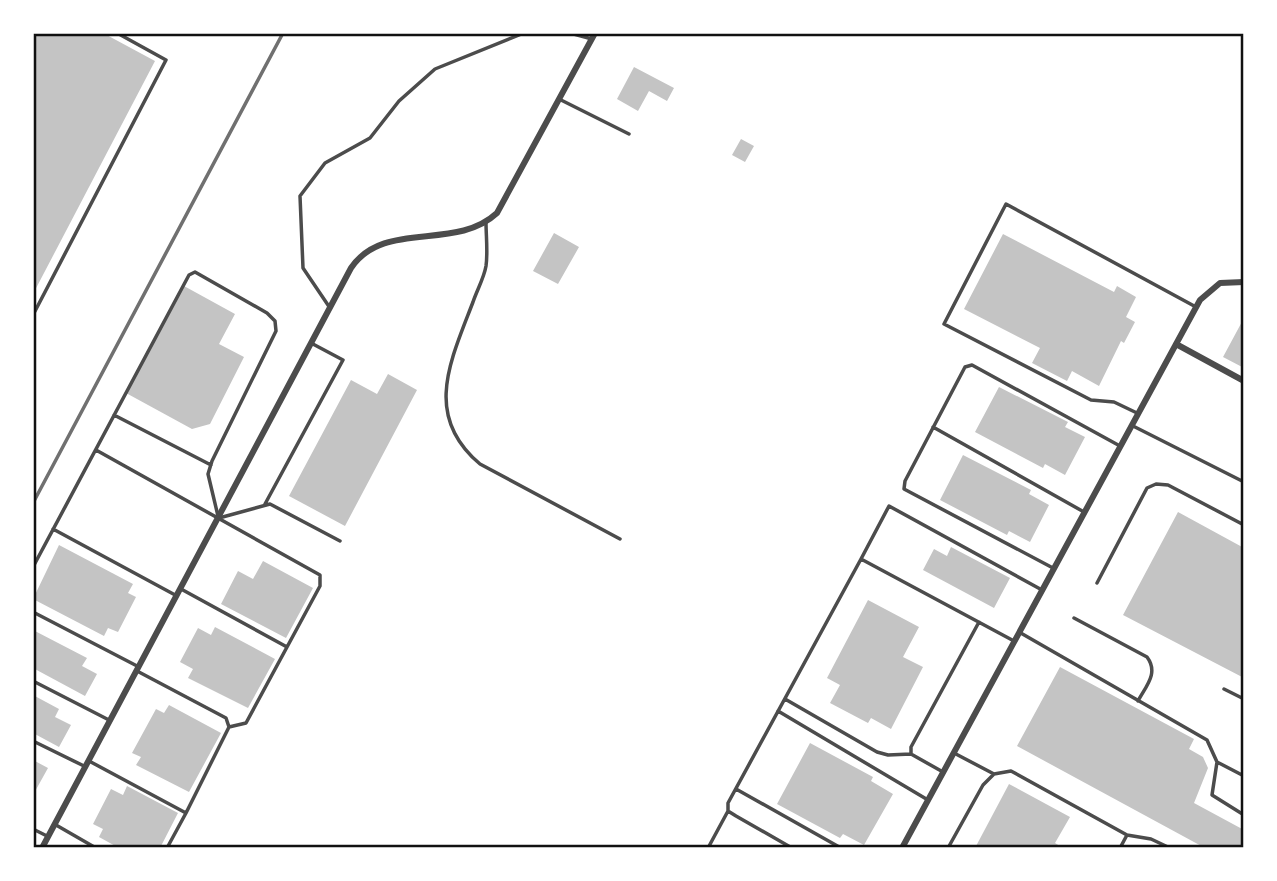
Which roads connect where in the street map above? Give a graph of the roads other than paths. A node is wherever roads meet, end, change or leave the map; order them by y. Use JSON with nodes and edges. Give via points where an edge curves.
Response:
{"nodes":[{"id":1,"x":117,"y":33,"type":"edge"},
{"id":2,"x":524,"y":33,"type":"edge"},
{"id":3,"x":570,"y":33,"type":"edge"},
{"id":4,"x":594,"y":36,"type":"edge"},
{"id":5,"x":559,"y":99,"type":"junction"},
{"id":6,"x":629,"y":134,"type":"dead end"},
{"id":7,"x":486,"y":222,"type":"junction"},
{"id":8,"x":1244,"y":282,"type":"edge"},
{"id":9,"x":1198,"y":304,"type":"junction"},
{"id":10,"x":330,"y":308,"type":"junction"},
{"id":11,"x":33,"y":315,"type":"edge"},
{"id":12,"x":312,"y":343,"type":"junction"},
{"id":13,"x":1176,"y":344,"type":"junction"},
{"id":14,"x":1244,"y":381,"type":"edge"},
{"id":15,"x":1138,"y":414,"type":"junction"},
{"id":16,"x":114,"y":415,"type":"junction"},
{"id":17,"x":1132,"y":425,"type":"junction"},
{"id":18,"x":933,"y":427,"type":"junction"},
{"id":19,"x":1120,"y":446,"type":"junction"},
{"id":20,"x":96,"y":450,"type":"junction"},
{"id":21,"x":211,"y":465,"type":"junction"},
{"id":22,"x":1244,"y":482,"type":"edge"},
{"id":23,"x":265,"y":504,"type":"junction"},
{"id":24,"x":1084,"y":512,"type":"junction"},
{"id":25,"x":219,"y":518,"type":"junction"},
{"id":26,"x":1244,"y":525,"type":"edge"},
{"id":27,"x":53,"y":529,"type":"junction"},
{"id":28,"x":620,"y":540,"type":"dead end"},
{"id":29,"x":340,"y":541,"type":"dead end"},
{"id":30,"x":862,"y":559,"type":"junction"},
{"id":31,"x":33,"y":567,"type":"edge"},
{"id":32,"x":1053,"y":568,"type":"junction"},
{"id":33,"x":1097,"y":583,"type":"dead end"},
{"id":34,"x":1042,"y":590,"type":"junction"},
{"id":35,"x":179,"y":592,"type":"junction"},
{"id":36,"x":33,"y":611,"type":"edge"},
{"id":37,"x":1074,"y":618,"type":"dead end"},
{"id":38,"x":979,"y":621,"type":"junction"},
{"id":39,"x":1018,"y":632,"type":"junction"},
{"id":40,"x":1014,"y":640,"type":"junction"},
{"id":41,"x":287,"y":647,"type":"junction"},
{"id":42,"x":138,"y":669,"type":"junction"},
{"id":43,"x":33,"y":681,"type":"edge"},
{"id":44,"x":1224,"y":689,"type":"dead end"},
{"id":45,"x":785,"y":699,"type":"junction"},
{"id":46,"x":1244,"y":699,"type":"edge"},
{"id":47,"x":1138,"y":701,"type":"junction"},
{"id":48,"x":778,"y":711,"type":"junction"},
{"id":49,"x":110,"y":721,"type":"junction"},
{"id":50,"x":229,"y":727,"type":"junction"},
{"id":51,"x":33,"y":741,"type":"edge"},
{"id":52,"x":954,"y":752,"type":"junction"},
{"id":53,"x":911,"y":754,"type":"junction"},
{"id":54,"x":1217,"y":762,"type":"junction"},
{"id":55,"x":87,"y":764,"type":"junction"},
{"id":56,"x":943,"y":772,"type":"junction"},
{"id":57,"x":994,"y":774,"type":"junction"},
{"id":58,"x":1244,"y":776,"type":"edge"},
{"id":59,"x":736,"y":789,"type":"junction"},
{"id":60,"x":928,"y":800,"type":"junction"},
{"id":61,"x":728,"y":811,"type":"junction"},
{"id":62,"x":186,"y":813,"type":"junction"},
{"id":63,"x":1244,"y":815,"type":"edge"},
{"id":64,"x":55,"y":824,"type":"junction"},
{"id":65,"x":33,"y":829,"type":"edge"},
{"id":66,"x":1127,"y":835,"type":"junction"},
{"id":67,"x":48,"y":837,"type":"junction"},
{"id":68,"x":42,"y":848,"type":"edge"},
{"id":69,"x":96,"y":848,"type":"edge"},
{"id":70,"x":167,"y":848,"type":"edge"},
{"id":71,"x":708,"y":848,"type":"edge"},
{"id":72,"x":792,"y":848,"type":"edge"},
{"id":73,"x":841,"y":848,"type":"edge"},
{"id":74,"x":902,"y":848,"type":"edge"},
{"id":75,"x":948,"y":848,"type":"edge"},
{"id":76,"x":1121,"y":848,"type":"edge"},
{"id":77,"x":1170,"y":848,"type":"edge"}],
"edges":[{"from":1,"to":11,"type":"lane","via":[[166,60]]},
{"from":2,"to":10,"type":"lane","via":[[435,69],[399,101],[370,138],[325,163],[300,195],[303,268]]},
{"from":3,"to":4,"type":"lane"},
{"from":4,"to":5,"type":"street"},
{"from":5,"to":6,"type":"lane"},
{"from":5,"to":7,"type":"street","via":[[496,213]]},
{"from":7,"to":10,"type":"street","via":[[457,234],[374,246],[351,268]]},
{"from":7,"to":28,"type":"lane","via":[[486,266],[447,386],[444,408],[450,430],[480,464]]},
{"from":8,"to":9,"type":"street","via":[[1220,284]]},
{"from":9,"to":13,"type":"street"},
{"from":9,"to":15,"type":"lane","via":[[1006,204],[944,324],[1091,400],[1114,402]]},
{"from":10,"to":12,"type":"street"},
{"from":12,"to":23,"type":"lane","via":[[343,360]]},
{"from":12,"to":25,"type":"street"},
{"from":13,"to":14,"type":"street"},
{"from":13,"to":15,"type":"street"},
{"from":15,"to":17,"type":"street"},
{"from":16,"to":20,"type":"lane"},
{"from":16,"to":21,"type":"lane"},
{"from":16,"to":21,"type":"lane","via":[[189,275],[195,272],[267,313],[275,321],[276,331]]},
{"from":17,"to":19,"type":"street"},
{"from":17,"to":22,"type":"lane"},
{"from":18,"to":19,"type":"lane","via":[[965,368],[972,365]]},
{"from":18,"to":24,"type":"lane"},
{"from":18,"to":32,"type":"lane","via":[[904,489]]},
{"from":19,"to":24,"type":"street"},
{"from":20,"to":25,"type":"lane"},
{"from":20,"to":27,"type":"lane"},
{"from":21,"to":25,"type":"lane","via":[[208,474]]},
{"from":23,"to":25,"type":"lane"},
{"from":23,"to":29,"type":"lane"},
{"from":24,"to":32,"type":"street"},
{"from":25,"to":35,"type":"street"},
{"from":25,"to":41,"type":"lane","via":[[320,575],[320,586]]},
{"from":26,"to":33,"type":"lane","via":[[1168,485],[1156,484],[1147,488]]},
{"from":27,"to":31,"type":"lane"},
{"from":27,"to":35,"type":"lane"},
{"from":30,"to":34,"type":"lane","via":[[889,506]]},
{"from":30,"to":38,"type":"lane"},
{"from":30,"to":45,"type":"lane"},
{"from":32,"to":34,"type":"street"},
{"from":34,"to":39,"type":"street"},
{"from":35,"to":41,"type":"lane"},
{"from":35,"to":42,"type":"street"},
{"from":36,"to":42,"type":"lane"},
{"from":37,"to":47,"type":"lane","via":[[1147,657],[1153,674]]},
{"from":38,"to":40,"type":"lane"},
{"from":38,"to":53,"type":"lane"},
{"from":39,"to":40,"type":"street"},
{"from":39,"to":47,"type":"lane"},
{"from":40,"to":52,"type":"street"},
{"from":41,"to":50,"type":"lane","via":[[246,723]]},
{"from":42,"to":49,"type":"street"},
{"from":42,"to":50,"type":"lane","via":[[226,718]]},
{"from":43,"to":49,"type":"lane"},
{"from":44,"to":46,"type":"lane"},
{"from":45,"to":48,"type":"lane"},
{"from":45,"to":53,"type":"lane","via":[[877,752]]},
{"from":47,"to":54,"type":"lane","via":[[1207,740]]},
{"from":48,"to":59,"type":"lane"},
{"from":48,"to":60,"type":"lane"},
{"from":49,"to":55,"type":"street"},
{"from":50,"to":62,"type":"lane"},
{"from":51,"to":55,"type":"lane"},
{"from":52,"to":56,"type":"street"},
{"from":52,"to":57,"type":"lane"},
{"from":53,"to":56,"type":"lane"},
{"from":54,"to":58,"type":"lane"},
{"from":54,"to":63,"type":"lane","via":[[1212,795]]},
{"from":55,"to":62,"type":"lane"},
{"from":55,"to":64,"type":"street"},
{"from":56,"to":60,"type":"street"},
{"from":57,"to":66,"type":"lane","via":[[1011,771]]},
{"from":57,"to":75,"type":"lane","via":[[983,785]]},
{"from":59,"to":61,"type":"lane"},
{"from":59,"to":73,"type":"lane"},
{"from":60,"to":74,"type":"street"},
{"from":61,"to":71,"type":"lane"},
{"from":61,"to":72,"type":"lane"},
{"from":62,"to":70,"type":"lane"},
{"from":64,"to":67,"type":"street"},
{"from":64,"to":69,"type":"lane"},
{"from":65,"to":67,"type":"lane"},
{"from":66,"to":76,"type":"lane"},
{"from":66,"to":77,"type":"lane"},
{"from":67,"to":68,"type":"street"}]}
